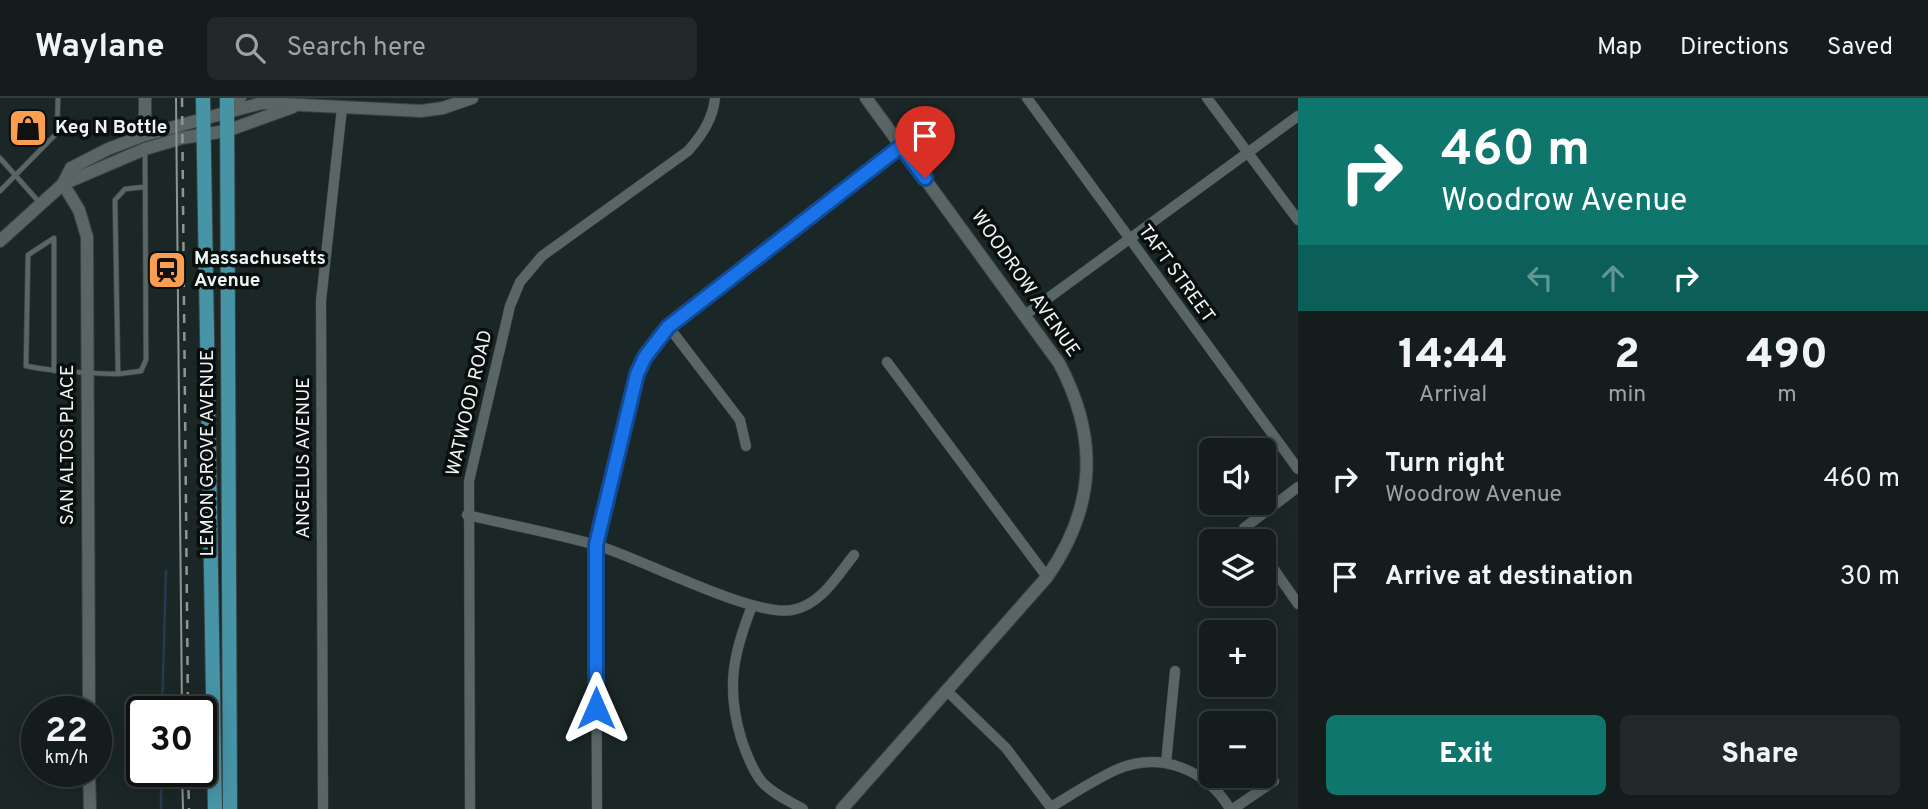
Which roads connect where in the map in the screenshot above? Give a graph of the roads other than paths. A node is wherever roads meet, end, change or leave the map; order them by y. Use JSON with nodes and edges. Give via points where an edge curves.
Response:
{"nodes":[{"id":1,"x":58,"y":98,"type":"edge"},
{"id":2,"x":145,"y":98,"type":"edge"},
{"id":3,"x":203,"y":98,"type":"edge"},
{"id":4,"x":227,"y":98,"type":"edge"},
{"id":5,"x":240,"y":98,"type":"edge"},
{"id":6,"x":472,"y":98,"type":"edge"},
{"id":7,"x":715,"y":98,"type":"edge"},
{"id":8,"x":866,"y":98,"type":"edge"},
{"id":9,"x":1027,"y":98,"type":"edge"},
{"id":10,"x":1207,"y":98,"type":"edge"},
{"id":11,"x":300,"y":104,"type":"junction"},
{"id":12,"x":342,"y":108,"type":"junction"},
{"id":13,"x":225,"y":113,"type":"junction"},
{"id":14,"x":1298,"y":116,"type":"edge"},
{"id":15,"x":202,"y":118,"type":"junction"},
{"id":16,"x":226,"y":131,"type":"junction"},
{"id":17,"x":145,"y":135,"type":"junction"},
{"id":18,"x":202,"y":136,"type":"junction"},
{"id":19,"x":901,"y":146,"type":"junction"},
{"id":20,"x":145,"y":149,"type":"junction"},
{"id":21,"x":1247,"y":151,"type":"junction"},
{"id":22,"x":0,"y":158,"type":"edge"},
{"id":23,"x":14,"y":174,"type":"junction"},
{"id":24,"x":62,"y":184,"type":"junction"},
{"id":25,"x":144,"y":187,"type":"junction"},
{"id":26,"x":0,"y":191,"type":"edge"},
{"id":27,"x":40,"y":202,"type":"junction"},
{"id":28,"x":1298,"y":220,"type":"edge"},
{"id":29,"x":1128,"y":239,"type":"junction"},
{"id":30,"x":0,"y":241,"type":"edge"},
{"id":31,"x":1025,"y":315,"type":"junction"},
{"id":32,"x":668,"y":327,"type":"junction"},
{"id":33,"x":887,"y":362,"type":"dead end"},
{"id":34,"x":54,"y":371,"type":"junction"},
{"id":35,"x":87,"y":373,"type":"junction"},
{"id":36,"x":118,"y":374,"type":"junction"},
{"id":37,"x":746,"y":446,"type":"dead end"},
{"id":38,"x":1298,"y":469,"type":"edge"},
{"id":39,"x":1298,"y":487,"type":"edge"},
{"id":40,"x":467,"y":515,"type":"junction"},
{"id":41,"x":1245,"y":529,"type":"edge"},
{"id":42,"x":596,"y":545,"type":"junction"},
{"id":43,"x":854,"y":555,"type":"dead end"},
{"id":44,"x":1276,"y":572,"type":"edge"},
{"id":45,"x":1047,"y":577,"type":"junction"},
{"id":46,"x":1298,"y":604,"type":"edge"},
{"id":47,"x":752,"y":606,"type":"junction"},
{"id":48,"x":1175,"y":671,"type":"dead end"},
{"id":49,"x":946,"y":690,"type":"junction"},
{"id":50,"x":89,"y":696,"type":"edge"},
{"id":51,"x":1166,"y":763,"type":"junction"},
{"id":52,"x":89,"y":787,"type":"edge"},
{"id":53,"x":1263,"y":788,"type":"edge"},
{"id":54,"x":1052,"y":808,"type":"edge"},
{"id":55,"x":90,"y":809,"type":"edge"},
{"id":56,"x":215,"y":809,"type":"edge"},
{"id":57,"x":230,"y":809,"type":"edge"},
{"id":58,"x":323,"y":809,"type":"edge"},
{"id":59,"x":470,"y":809,"type":"edge"},
{"id":60,"x":597,"y":809,"type":"edge"},
{"id":61,"x":803,"y":809,"type":"edge"},
{"id":62,"x":842,"y":809,"type":"edge"},
{"id":63,"x":1232,"y":809,"type":"edge"}],
"edges":[{"from":1,"to":23,"type":"lane","via":[[57,133]]},
{"from":2,"to":17,"type":"street"},
{"from":3,"to":15,"type":"main road","name":"LEMON GROVE AVENUE"},
{"from":4,"to":13,"type":"main road","name":"LEMON GROVE AVENUE"},
{"from":5,"to":13,"type":"street"},
{"from":6,"to":12,"type":"street","via":[[421,111]]},
{"from":7,"to":40,"type":"street","name":"WATWOOD ROAD","via":[[714,112],[688,151],[565,238],[520,282],[510,306],[468,481]]},
{"from":8,"to":19,"type":"street","name":"WOODROW AVENUE"},
{"from":9,"to":29,"type":"street","name":"TAFT STREET"},
{"from":10,"to":21,"type":"street"},
{"from":11,"to":12,"type":"street"},
{"from":11,"to":13,"type":"street","via":[[262,103]]},
{"from":11,"to":16,"type":"street"},
{"from":12,"to":58,"type":"street","name":"ANGELUS AVENUE","via":[[321,301]]},
{"from":13,"to":15,"type":"street"},
{"from":13,"to":16,"type":"main road","name":"LEMON GROVE AVENUE"},
{"from":14,"to":21,"type":"street"},
{"from":15,"to":17,"type":"street"},
{"from":15,"to":18,"type":"main road","name":"LEMON GROVE AVENUE"},
{"from":16,"to":18,"type":"street"},
{"from":16,"to":57,"type":"main road","name":"LEMON GROVE AVENUE"},
{"from":17,"to":24,"type":"street","via":[[81,162]]},
{"from":18,"to":20,"type":"street"},
{"from":18,"to":56,"type":"main road","name":"LEMON GROVE AVENUE"},
{"from":19,"to":31,"type":"street","name":"WOODROW AVENUE"},
{"from":19,"to":32,"type":"street"},
{"from":20,"to":24,"type":"street"},
{"from":20,"to":25,"type":"lane"},
{"from":21,"to":28,"type":"street"},
{"from":21,"to":29,"type":"street"},
{"from":22,"to":23,"type":"lane"},
{"from":23,"to":26,"type":"lane"},
{"from":23,"to":27,"type":"lane"},
{"from":24,"to":27,"type":"street"},
{"from":24,"to":35,"type":"street","name":"SAN ALTOS PLACE","via":[[79,210],[87,237]]},
{"from":25,"to":36,"type":"lane","via":[[125,189],[115,200]]},
{"from":25,"to":36,"type":"lane","via":[[146,360],[141,371]]},
{"from":27,"to":30,"type":"street"},
{"from":29,"to":31,"type":"street"},
{"from":29,"to":38,"type":"street","name":"TAFT STREET"},
{"from":31,"to":45,"type":"street","name":"WOODROW AVENUE","via":[[1072,388],[1087,446],[1078,518]]},
{"from":32,"to":37,"type":"street","via":[[740,420]]},
{"from":32,"to":42,"type":"street","via":[[637,374]]},
{"from":33,"to":45,"type":"street"},
{"from":34,"to":34,"type":"lane","via":[[54,291],[54,237],[28,255],[26,366]]},
{"from":34,"to":35,"type":"lane"},
{"from":35,"to":36,"type":"lane"},
{"from":35,"to":50,"type":"street","name":"SAN ALTOS PLACE"},
{"from":39,"to":41,"type":"street"},
{"from":40,"to":42,"type":"street"},
{"from":40,"to":59,"type":"street","name":"WATWOOD ROAD"},
{"from":42,"to":47,"type":"street"},
{"from":42,"to":60,"type":"street"},
{"from":43,"to":47,"type":"street","via":[[811,603],[781,611]]},
{"from":44,"to":46,"type":"street"},
{"from":45,"to":49,"type":"street","name":"WOODROW AVENUE"},
{"from":47,"to":61,"type":"street","via":[[733,667],[734,716],[757,775],[775,793]]},
{"from":48,"to":51,"type":"street"},
{"from":49,"to":54,"type":"street","via":[[1006,748]]},
{"from":49,"to":62,"type":"street","name":"WOODROW AVENUE"},
{"from":51,"to":54,"type":"street","via":[[1117,769]]},
{"from":51,"to":63,"type":"street","via":[[1204,779]]},
{"from":52,"to":55,"type":"street"},
{"from":53,"to":63,"type":"street"}]}
